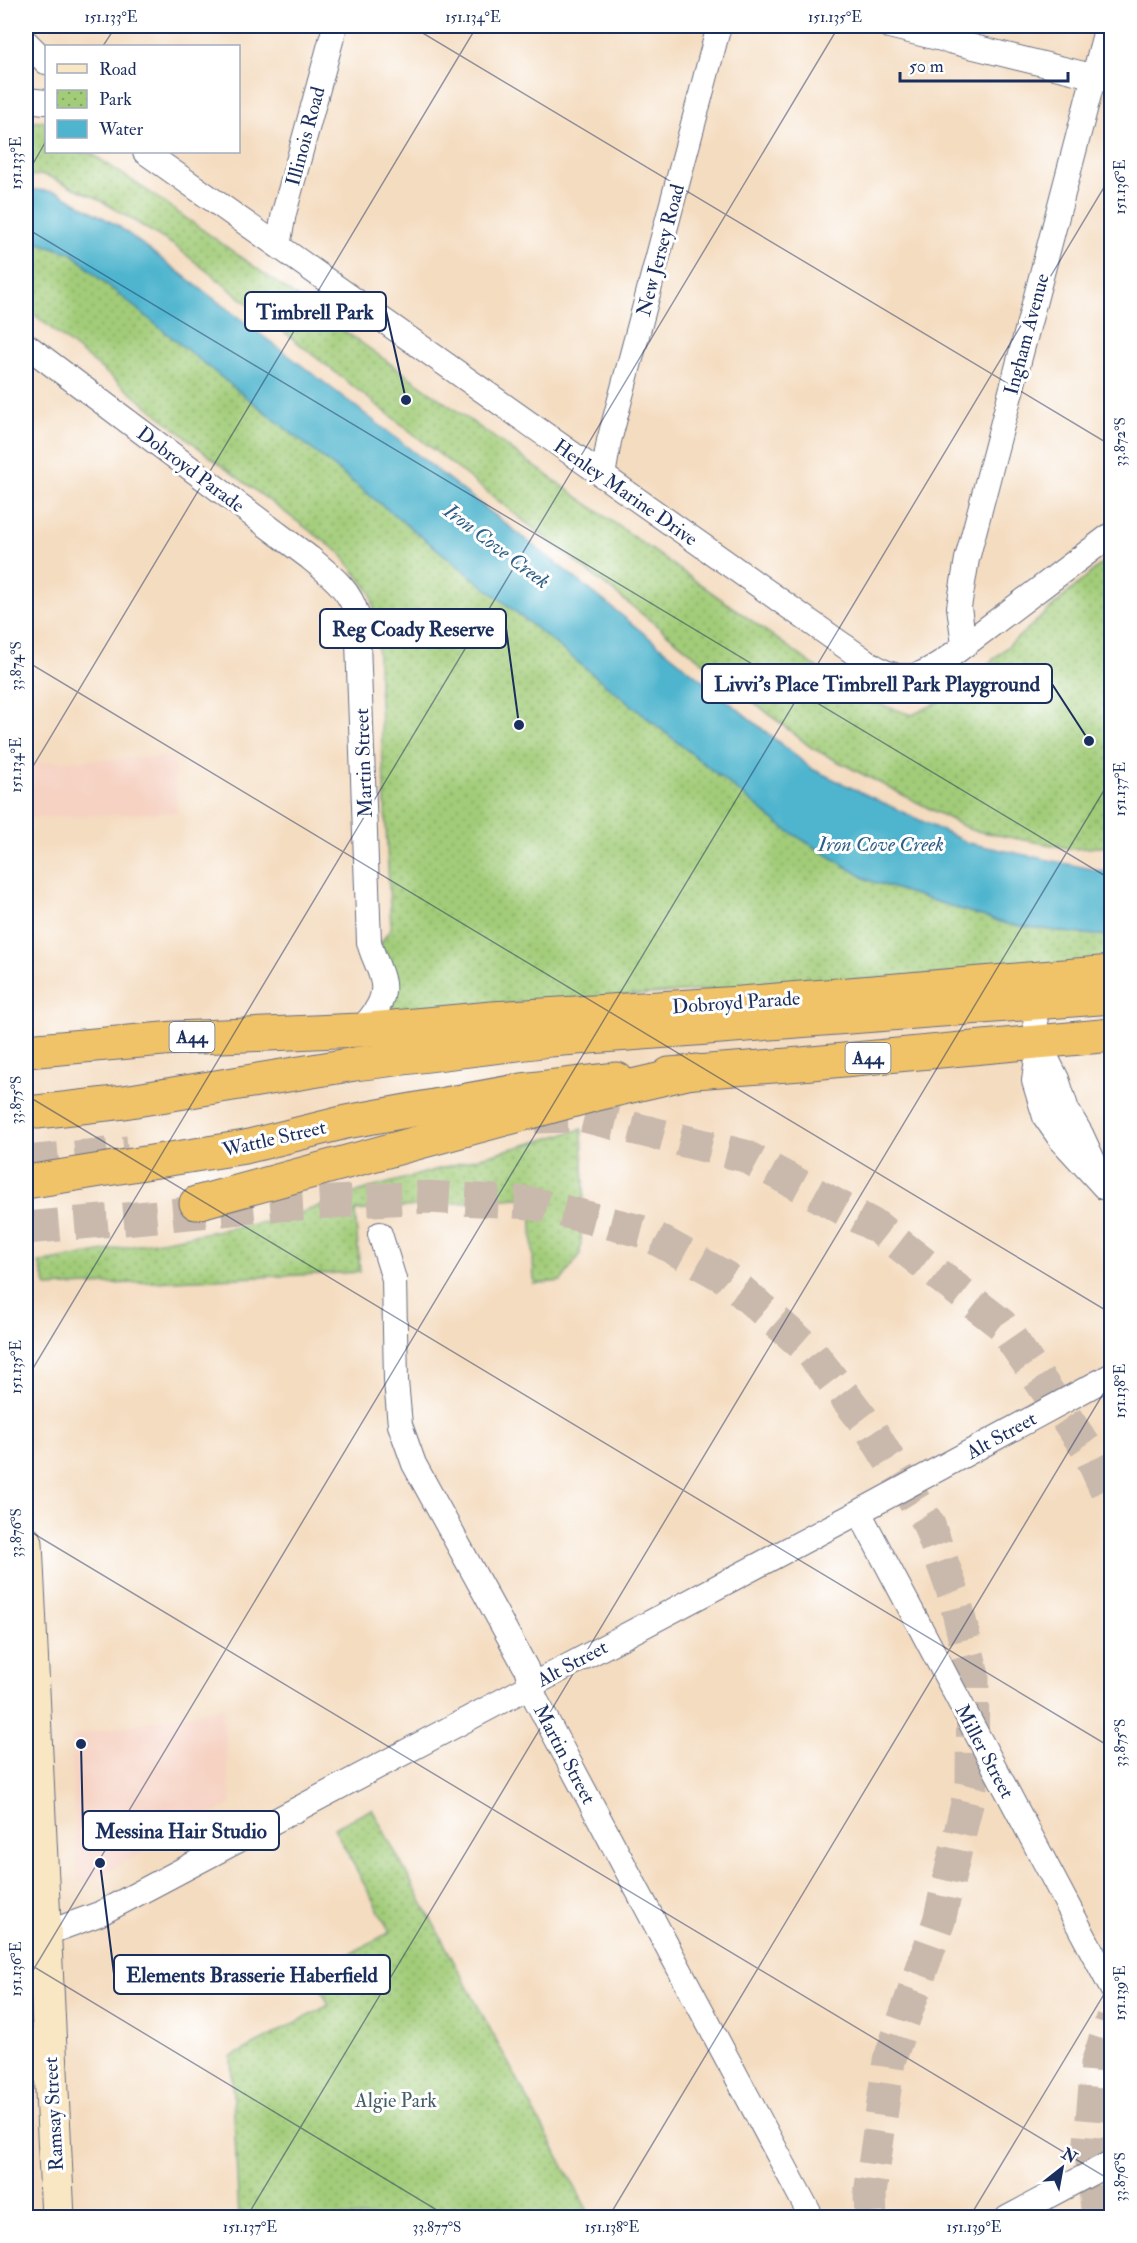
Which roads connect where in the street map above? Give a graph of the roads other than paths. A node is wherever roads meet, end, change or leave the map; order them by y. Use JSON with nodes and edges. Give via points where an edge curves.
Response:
{"nodes":[{"id":1,"x":335,"y":26,"type":"edge"},
{"id":2,"x":719,"y":26,"type":"edge"},
{"id":3,"x":889,"y":26,"type":"edge"},
{"id":4,"x":1107,"y":26,"type":"edge"},
{"id":5,"x":26,"y":42,"type":"edge"},
{"id":6,"x":45,"y":61,"type":"edge"},
{"id":7,"x":1103,"y":79,"type":"edge"},
{"id":8,"x":26,"y":100,"type":"edge"},
{"id":9,"x":45,"y":102,"type":"edge"},
{"id":10,"x":146,"y":153,"type":"edge"},
{"id":11,"x":278,"y":246,"type":"junction"},
{"id":12,"x":26,"y":345,"type":"edge"},
{"id":13,"x":603,"y":476,"type":"junction"},
{"id":14,"x":1112,"y":534,"type":"edge"},
{"id":15,"x":351,"y":598,"type":"joint"},
{"id":16,"x":964,"y":645,"type":"junction"},
{"id":17,"x":1112,"y":972,"type":"edge"},
{"id":18,"x":1031,"y":992,"type":"junction"},
{"id":19,"x":1112,"y":997,"type":"edge"},
{"id":20,"x":360,"y":1030,"type":"junction"},
{"id":21,"x":1112,"y":1035,"type":"edge"},
{"id":22,"x":1039,"y":1043,"type":"junction"},
{"id":23,"x":26,"y":1051,"type":"edge"},
{"id":24,"x":696,"y":1071,"type":"junction"},
{"id":25,"x":37,"y":1112,"type":"dead end"},
{"id":26,"x":26,"y":1182,"type":"edge"},
{"id":27,"x":1108,"y":1193,"type":"edge"},
{"id":28,"x":196,"y":1203,"type":"dead end"},
{"id":29,"x":380,"y":1234,"type":"dead end"},
{"id":30,"x":1112,"y":1375,"type":"edge"},
{"id":31,"x":859,"y":1512,"type":"junction"},
{"id":32,"x":26,"y":1543,"type":"edge"},
{"id":33,"x":531,"y":1684,"type":"junction"},
{"id":34,"x":35,"y":1933,"type":"edge"},
{"id":35,"x":1112,"y":1989,"type":"edge"},
{"id":36,"x":1112,"y":2162,"type":"edge"},
{"id":37,"x":58,"y":2217,"type":"edge"},
{"id":38,"x":812,"y":2217,"type":"edge"},
{"id":39,"x":1007,"y":2217,"type":"edge"}],
"edges":[{"from":1,"to":11,"type":"street","name":"Illinois Road"},
{"from":2,"to":13,"type":"street","name":"New Jersey Road"},
{"from":3,"to":7,"type":"street"},
{"from":4,"to":7,"type":"street","name":"Ingham Avenue"},
{"from":5,"to":6,"type":"street"},
{"from":7,"to":16,"type":"street","name":"Ingham Avenue","via":[[967,559],[959,607]]},
{"from":8,"to":9,"type":"street"},
{"from":10,"to":11,"type":"street","name":"Henley Marine Drive"},
{"from":11,"to":13,"type":"street","name":"Henley Marine Drive"},
{"from":12,"to":15,"type":"street","name":"Dobroyd Parade","via":[[310,558]]},
{"from":13,"to":16,"type":"street","name":"Henley Marine Drive","via":[[843,645],[897,678],[921,674]]},
{"from":14,"to":16,"type":"street","name":"Henley Marine Drive"},
{"from":15,"to":20,"type":"street","name":"Martin Street","via":[[357,615],[371,953],[384,990],[376,1011]]},
{"from":17,"to":18,"type":"highway","name":"Dobroyd Parade","number":"A44"},
{"from":18,"to":19,"type":"highway"},
{"from":18,"to":20,"type":"highway","name":"Dobroyd Parade","number":"A44","via":[[741,1003]]},
{"from":18,"to":22,"type":"street"},
{"from":18,"to":25,"type":"highway","via":[[550,1040],[355,1064]]},
{"from":20,"to":23,"type":"highway","number":"A44","via":[[175,1038]]},
{"from":21,"to":22,"type":"highway","number":"A44"},
{"from":22,"to":24,"type":"highway","number":"A44"},
{"from":22,"to":27,"type":"street","via":[[1034,1081],[1045,1117]]},
{"from":24,"to":26,"type":"highway","name":"Wattle Street","number":"A44","via":[[522,1090],[346,1122],[245,1147]]},
{"from":24,"to":28,"type":"highway","via":[[593,1095]]},
{"from":29,"to":33,"type":"street","name":"Martin Street","via":[[394,1279],[400,1425],[414,1464],[526,1668]]},
{"from":30,"to":31,"type":"street","name":"Alt Street"},
{"from":31,"to":33,"type":"street","name":"Alt Street"},
{"from":31,"to":35,"type":"street","name":"Miller Street"},
{"from":32,"to":34,"type":"main road","name":"Ramsay Street"},
{"from":33,"to":34,"type":"street","name":"Alt Street","via":[[99,1914]]},
{"from":33,"to":38,"type":"street","name":"Martin Street","via":[[536,1700]]},
{"from":34,"to":37,"type":"main road","name":"Ramsay Street"},
{"from":36,"to":39,"type":"street"}]}
